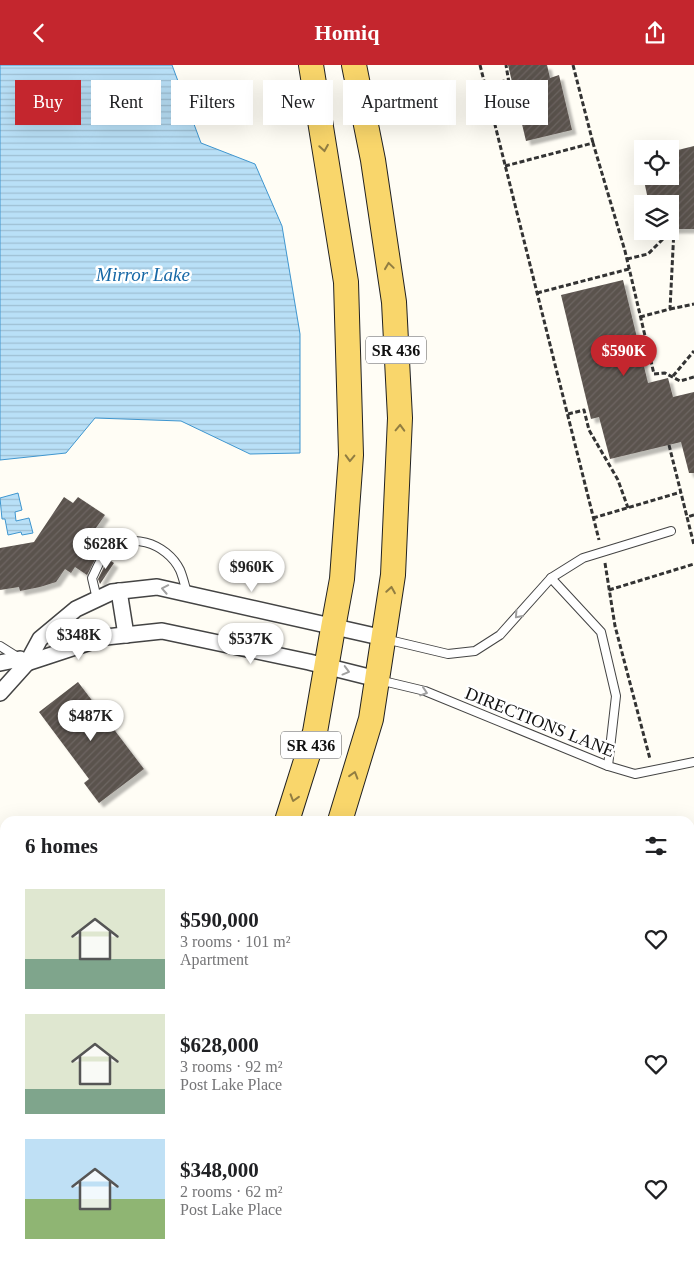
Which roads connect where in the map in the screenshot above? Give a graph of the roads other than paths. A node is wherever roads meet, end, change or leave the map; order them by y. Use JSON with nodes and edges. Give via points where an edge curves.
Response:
{"nodes":[{"id":1,"x":311,"y":65,"type":"edge"},
{"id":2,"x":354,"y":65,"type":"edge"},
{"id":3,"x":671,"y":531,"type":"dead end"},
{"id":4,"x":550,"y":578,"type":"junction"},
{"id":5,"x":118,"y":591,"type":"junction"},
{"id":6,"x":187,"y":593,"type":"junction"},
{"id":7,"x":97,"y":599,"type":"junction"},
{"id":8,"x":333,"y":628,"type":"junction"},
{"id":9,"x":126,"y":635,"type":"junction"},
{"id":10,"x":384,"y":638,"type":"junction"},
{"id":11,"x":0,"y":645,"type":"edge"},
{"id":12,"x":24,"y":661,"type":"junction"},
{"id":13,"x":0,"y":663,"type":"edge"},
{"id":14,"x":326,"y":666,"type":"junction"},
{"id":15,"x":377,"y":679,"type":"junction"},
{"id":16,"x":0,"y":693,"type":"edge"},
{"id":17,"x":694,"y":762,"type":"edge"},
{"id":18,"x":608,"y":766,"type":"junction"},
{"id":19,"x":289,"y":816,"type":"edge"},
{"id":20,"x":342,"y":816,"type":"edge"}],
"edges":[{"from":1,"to":8,"type":"main road","number":"SR 436","one_way":true,"via":[[346,282],[351,455],[342,579]]},
{"from":10,"to":2,"type":"main road","number":"SR 436","one_way":true,"via":[[393,575],[400,418],[394,302],[373,160]]},
{"from":3,"to":4,"type":"lane","via":[[583,558]]},
{"from":4,"to":10,"type":"lane","one_way":true,"via":[[500,635],[475,651],[448,654]]},
{"from":4,"to":18,"type":"lane","via":[[601,632],[616,696]]},
{"from":6,"to":5,"type":"street","one_way":true,"via":[[157,587]]},
{"from":5,"to":7,"type":"street"},
{"from":5,"to":9,"type":"street"},
{"from":6,"to":7,"type":"lane","via":[[180,569],[161,549],[147,541],[129,541],[104,555],[92,579]]},
{"from":6,"to":8,"type":"street"},
{"from":7,"to":12,"type":"street","via":[[76,609],[40,639]]},
{"from":8,"to":10,"type":"street"},
{"from":8,"to":14,"type":"main road","number":"SR 436"},
{"from":9,"to":12,"type":"street","via":[[106,637]]},
{"from":9,"to":14,"type":"street","via":[[162,631]]},
{"from":10,"to":15,"type":"main road","number":"SR 436"},
{"from":11,"to":12,"type":"lane"},
{"from":12,"to":13,"type":"street"},
{"from":12,"to":16,"type":"street"},
{"from":14,"to":15,"type":"street","one_way":true},
{"from":14,"to":19,"type":"main road","number":"SR 436","one_way":true,"via":[[315,732]]},
{"from":15,"to":18,"type":"lane","name":"DIRECTIONS LANE","one_way":true,"via":[[424,691]]},
{"from":20,"to":15,"type":"main road","number":"SR 436","one_way":true,"via":[[371,719]]},
{"from":17,"to":18,"type":"lane","name":"DIRECTIONS LANE","via":[[634,774]]}]}
